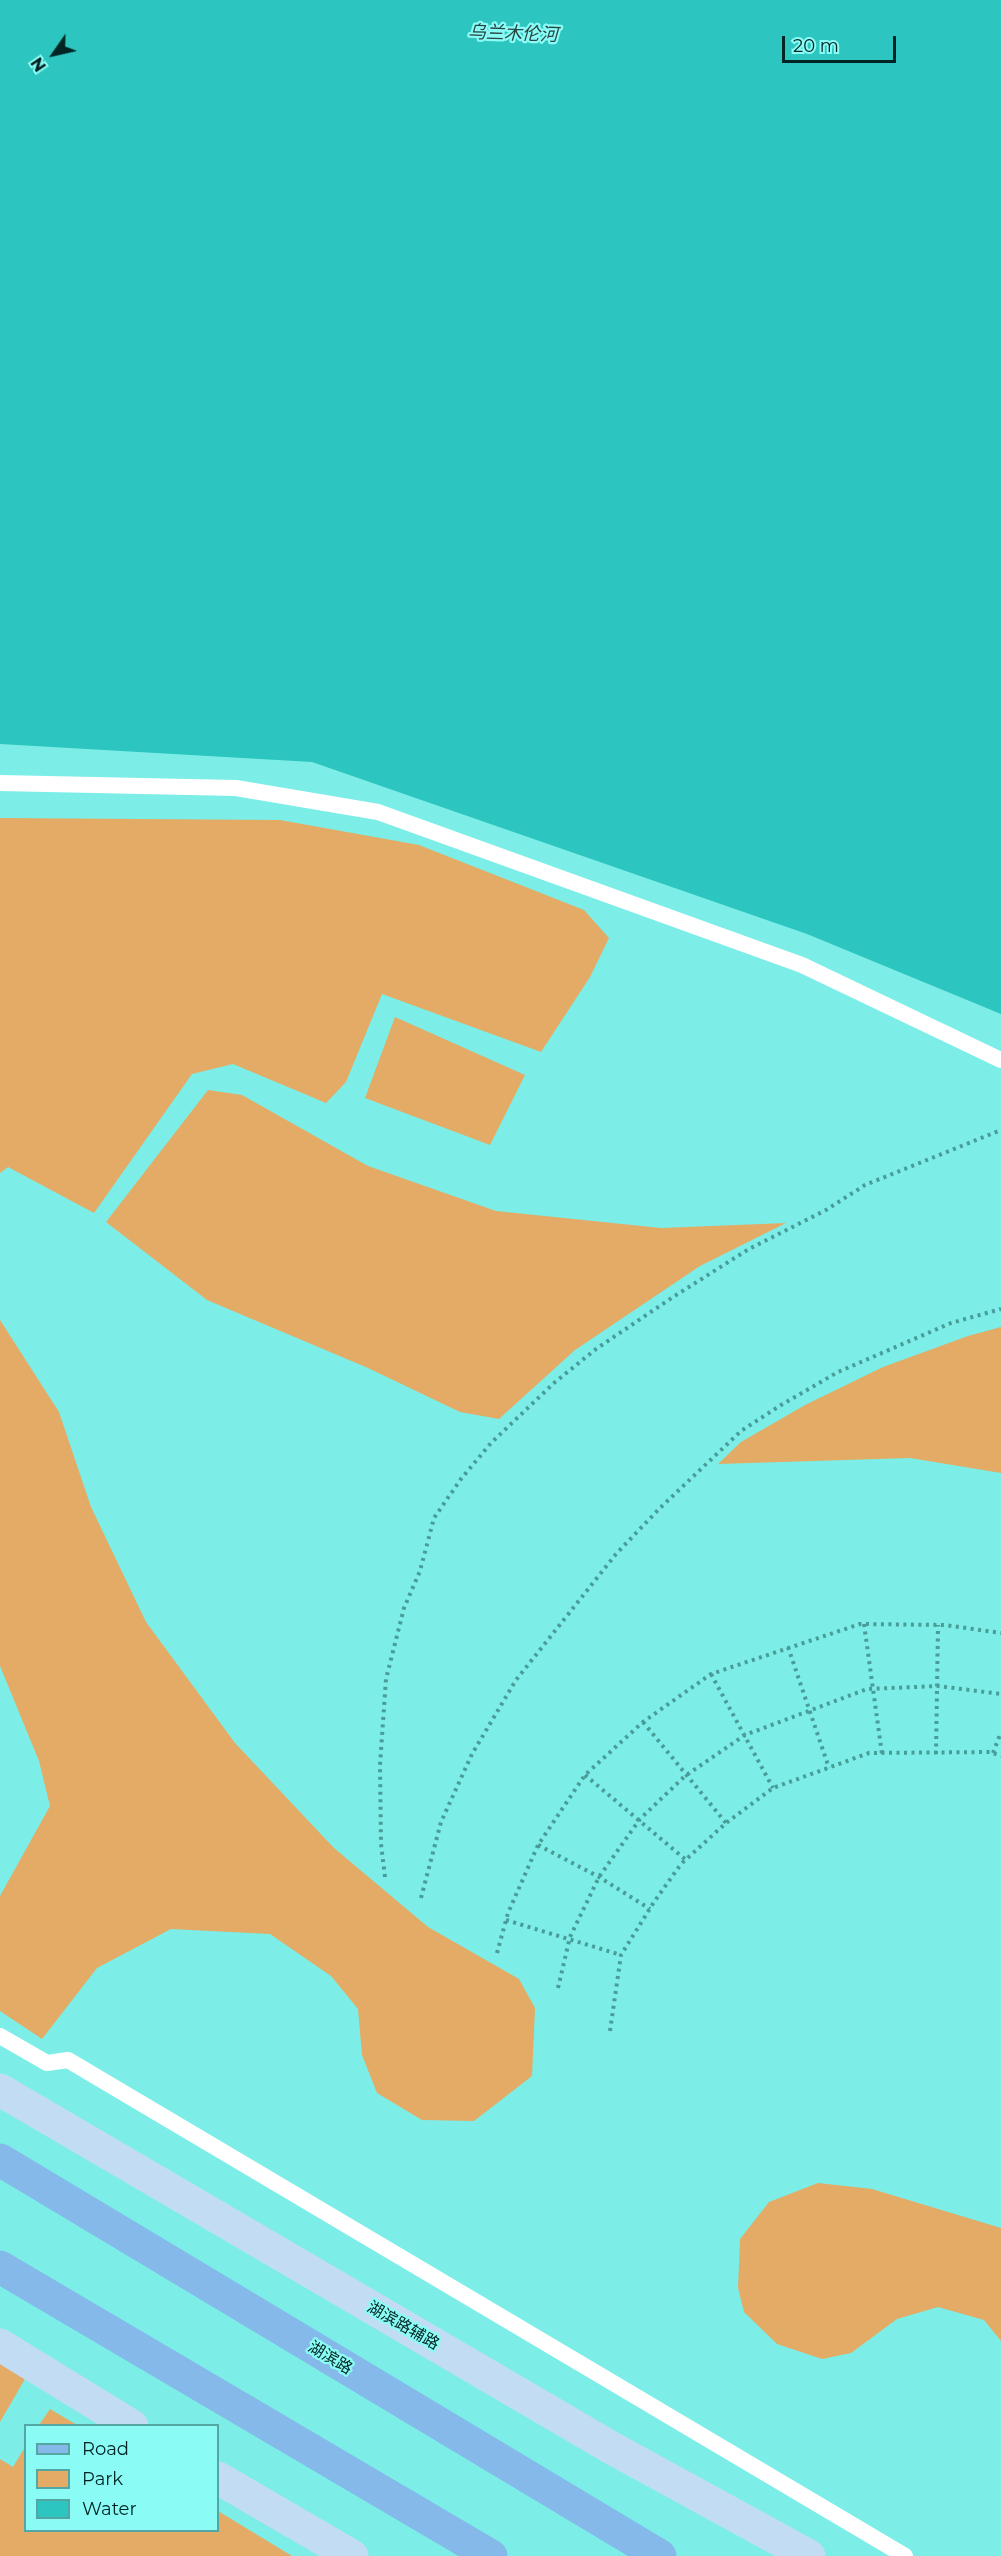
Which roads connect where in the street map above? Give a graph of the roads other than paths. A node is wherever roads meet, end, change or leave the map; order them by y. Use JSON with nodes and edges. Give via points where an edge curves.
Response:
{"nodes":[{"id":1,"x":0,"y":783,"type":"edge"},
{"id":2,"x":1001,"y":1060,"type":"edge"},
{"id":3,"x":0,"y":2036,"type":"edge"},
{"id":4,"x":0,"y":2090,"type":"edge"},
{"id":5,"x":0,"y":2160,"type":"edge"},
{"id":6,"x":0,"y":2267,"type":"edge"},
{"id":7,"x":0,"y":2345,"type":"edge"},
{"id":8,"x":129,"y":2424,"type":"edge"},
{"id":9,"x":219,"y":2479,"type":"edge"},
{"id":10,"x":352,"y":2556,"type":"edge"},
{"id":11,"x":491,"y":2556,"type":"edge"},
{"id":12,"x":660,"y":2556,"type":"edge"},
{"id":13,"x":809,"y":2556,"type":"edge"},
{"id":14,"x":905,"y":2556,"type":"edge"}],
"edges":[{"from":1,"to":2,"type":"lane","via":[[236,788],[378,812],[802,965]]},
{"from":3,"to":14,"type":"lane","via":[[47,2063],[68,2060]]},
{"from":4,"to":13,"type":"street","name":"湖滨路辅路","via":[[610,2447]]},
{"from":5,"to":12,"type":"main road","name":"湖滨路"},
{"from":6,"to":11,"type":"main road"},
{"from":7,"to":8,"type":"street"},
{"from":9,"to":10,"type":"street"}]}
